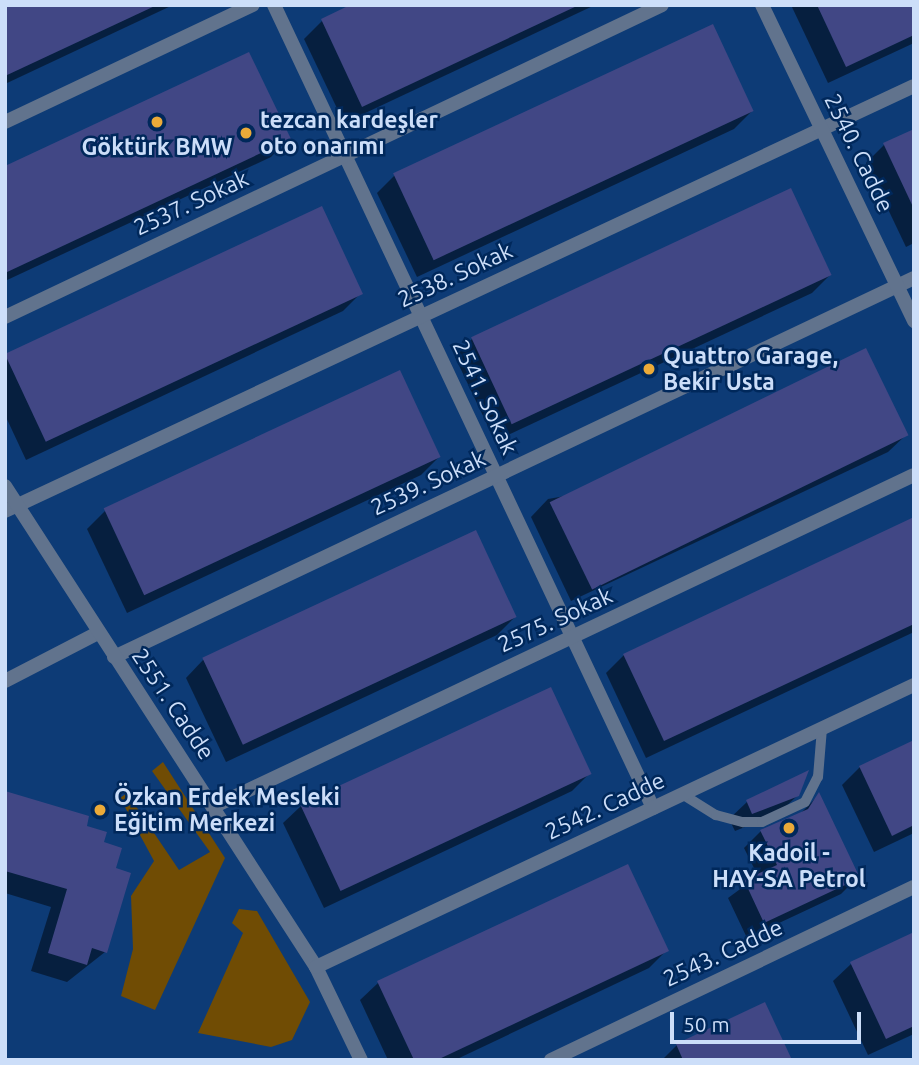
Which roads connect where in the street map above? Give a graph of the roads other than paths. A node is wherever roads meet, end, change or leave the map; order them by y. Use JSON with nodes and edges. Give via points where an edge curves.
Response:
{"nodes":[{"id":1,"x":253,"y":5,"type":"edge"},
{"id":2,"x":274,"y":5,"type":"edge"},
{"id":3,"x":662,"y":5,"type":"edge"},
{"id":4,"x":762,"y":5,"type":"edge"},
{"id":5,"x":914,"y":86,"type":"edge"},
{"id":6,"x":5,"y":122,"type":"edge"},
{"id":7,"x":822,"y":128,"type":"junction"},
{"id":8,"x":345,"y":156,"type":"junction"},
{"id":9,"x":914,"y":278,"type":"edge"},
{"id":10,"x":897,"y":286,"type":"junction"},
{"id":11,"x":421,"y":316,"type":"junction"},
{"id":12,"x":5,"y":317,"type":"edge"},
{"id":13,"x":914,"y":321,"type":"edge"},
{"id":14,"x":914,"y":475,"type":"edge"},
{"id":15,"x":496,"y":476,"type":"junction"},
{"id":16,"x":5,"y":486,"type":"edge"},
{"id":17,"x":11,"y":508,"type":"edge"},
{"id":18,"x":98,"y":633,"type":"junction"},
{"id":19,"x":572,"y":637,"type":"junction"},
{"id":20,"x":114,"y":657,"type":"junction"},
{"id":21,"x":5,"y":681,"type":"edge"},
{"id":22,"x":914,"y":685,"type":"edge"},
{"id":23,"x":822,"y":728,"type":"junction"},
{"id":24,"x":682,"y":794,"type":"junction"},
{"id":25,"x":215,"y":806,"type":"junction"},
{"id":26,"x":653,"y":808,"type":"junction"},
{"id":27,"x":914,"y":887,"type":"edge"},
{"id":28,"x":316,"y":967,"type":"junction"},
{"id":29,"x":361,"y":1060,"type":"edge"},
{"id":30,"x":551,"y":1060,"type":"edge"}],
"edges":[{"from":1,"to":6,"type":"street"},
{"from":2,"to":8,"type":"street","name":"2541. Sokak"},
{"from":3,"to":8,"type":"street","name":"2537. Sokak"},
{"from":4,"to":7,"type":"street","name":"2540. Cadde"},
{"from":5,"to":7,"type":"street","name":"2538. Sokak"},
{"from":7,"to":10,"type":"street","name":"2540. Cadde"},
{"from":7,"to":11,"type":"street","name":"2538. Sokak"},
{"from":8,"to":11,"type":"street","name":"2541. Sokak"},
{"from":8,"to":12,"type":"street","name":"2537. Sokak"},
{"from":9,"to":10,"type":"street","name":"2539. Sokak"},
{"from":10,"to":13,"type":"street","name":"2540. Cadde"},
{"from":10,"to":15,"type":"street","name":"2539. Sokak"},
{"from":11,"to":15,"type":"street","name":"2541. Sokak"},
{"from":11,"to":17,"type":"street","name":"2538. Sokak"},
{"from":14,"to":19,"type":"street","name":"2575. Sokak"},
{"from":15,"to":19,"type":"street","name":"2541. Sokak"},
{"from":15,"to":20,"type":"street","name":"2539. Sokak"},
{"from":16,"to":17,"type":"street","name":"2551. Cadde"},
{"from":17,"to":18,"type":"street","name":"2551. Cadde"},
{"from":18,"to":20,"type":"street","name":"2551. Cadde"},
{"from":18,"to":21,"type":"street"},
{"from":19,"to":25,"type":"street","name":"2575. Sokak"},
{"from":19,"to":26,"type":"street","name":"2541. Sokak"},
{"from":20,"to":25,"type":"street","name":"2551. Cadde"},
{"from":22,"to":23,"type":"street","name":"2542. Cadde"},
{"from":23,"to":24,"type":"street","name":"2542. Cadde"},
{"from":23,"to":24,"type":"lane","via":[[818,777],[805,802],[762,822],[743,822],[716,815]]},
{"from":24,"to":26,"type":"street","name":"2542. Cadde"},
{"from":25,"to":28,"type":"street","name":"2551. Cadde"},
{"from":26,"to":28,"type":"street","name":"2542. Cadde"},
{"from":27,"to":30,"type":"street","name":"2543. Cadde"},
{"from":28,"to":29,"type":"street","name":"2551. Cadde"}]}
